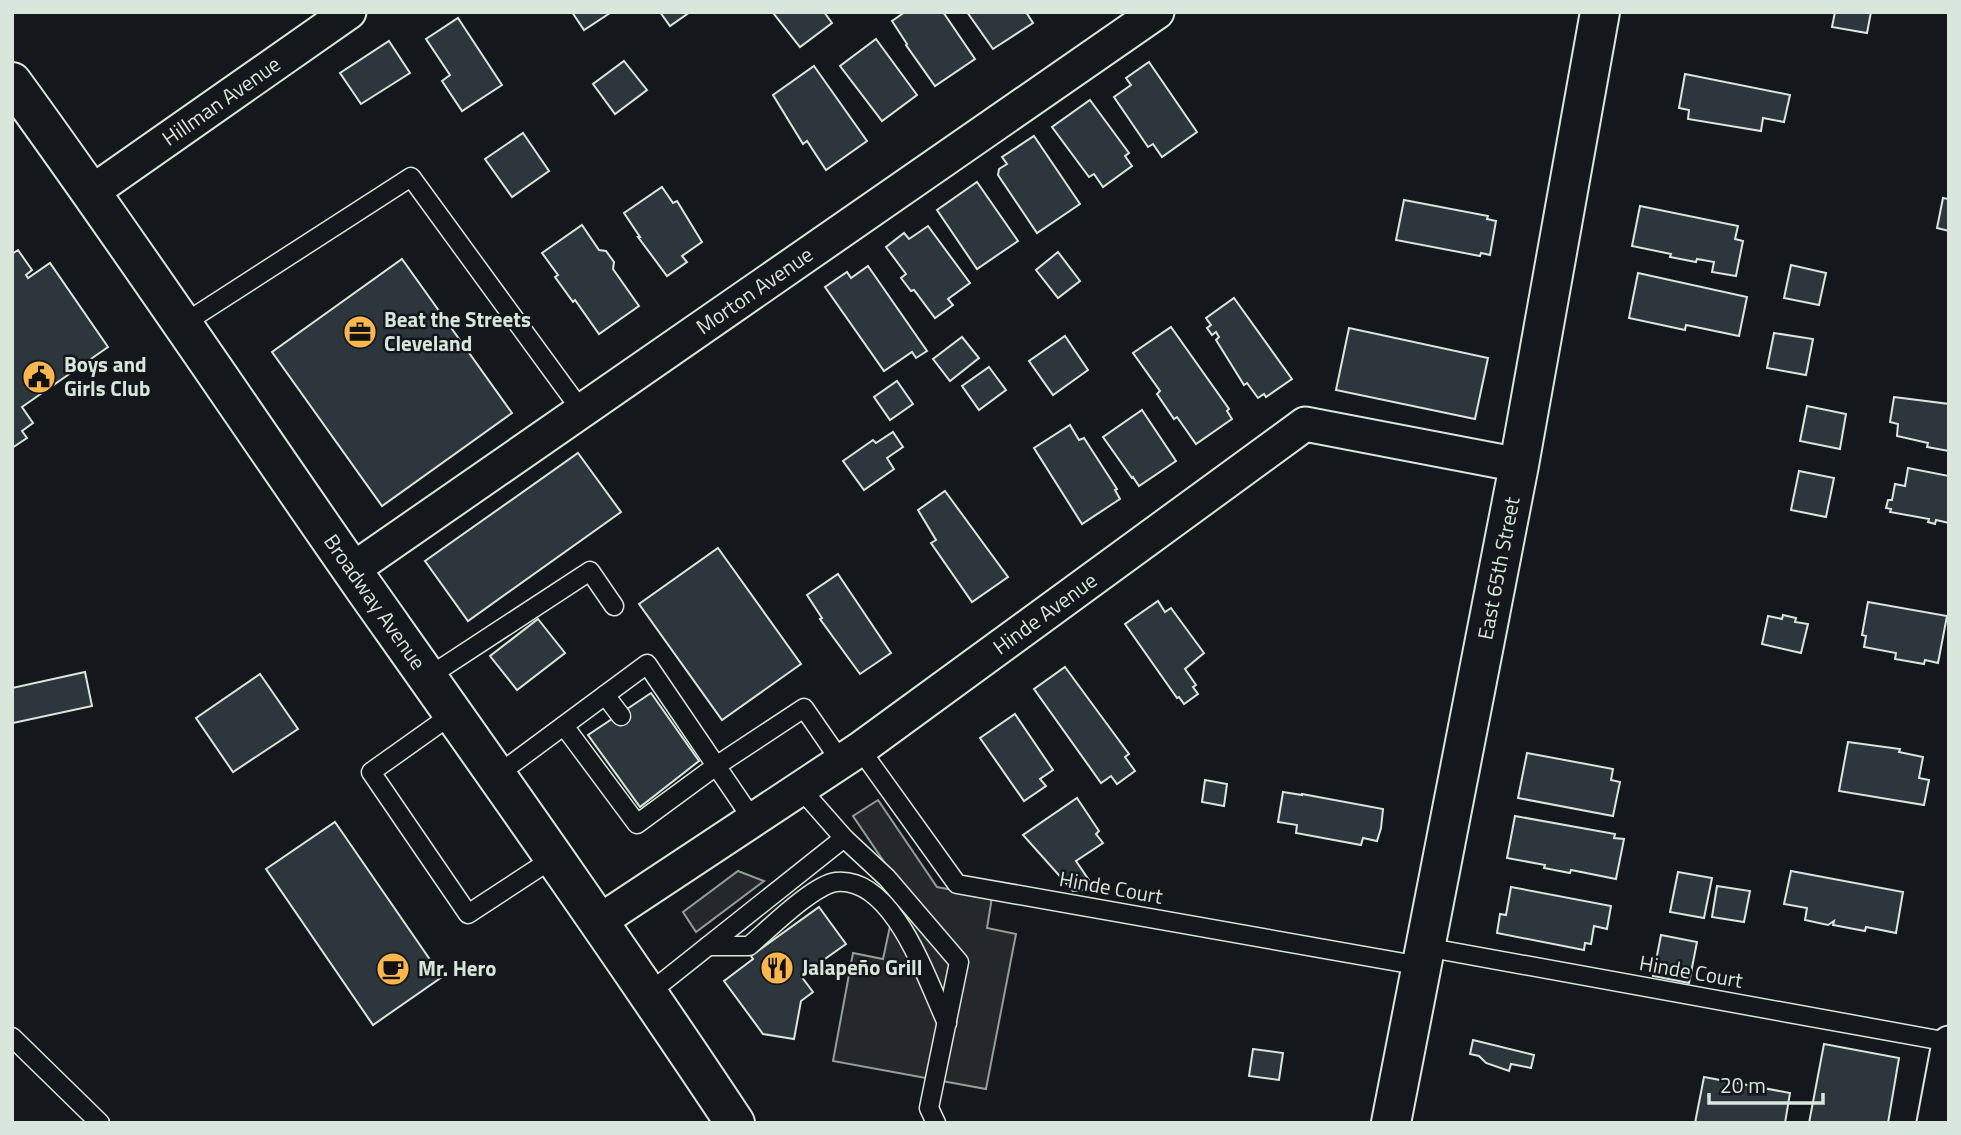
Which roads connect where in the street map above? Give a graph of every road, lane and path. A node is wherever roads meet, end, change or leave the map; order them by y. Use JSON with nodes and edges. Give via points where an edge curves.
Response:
{"nodes":[{"id":1,"x":349,"y":12,"type":"edge"},
{"id":2,"x":1157,"y":12,"type":"edge"},
{"id":3,"x":1600,"y":12,"type":"edge"},
{"id":4,"x":12,"y":82,"type":"edge"},
{"id":5,"x":92,"y":192,"type":"junction"},
{"id":6,"x":183,"y":324,"type":"junction"},
{"id":7,"x":581,"y":410,"type":"junction"},
{"id":8,"x":1519,"y":465,"type":"junction"},
{"id":9,"x":352,"y":570,"type":"junction"},
{"id":10,"x":614,"y":606,"type":"dead end"},
{"id":11,"x":428,"y":677,"type":"junction"},
{"id":12,"x":605,"y":695,"type":"junction"},
{"id":13,"x":454,"y":713,"type":"junction"},
{"id":14,"x":621,"y":716,"type":"dead end"},
{"id":15,"x":564,"y":726,"type":"junction"},
{"id":16,"x":850,"y":754,"type":"junction"},
{"id":17,"x":716,"y":766,"type":"junction"},
{"id":18,"x":497,"y":775,"type":"junction"},
{"id":19,"x":800,"y":788,"type":"junction"},
{"id":20,"x":753,"y":820,"type":"junction"},
{"id":21,"x":844,"y":838,"type":"junction"},
{"id":22,"x":555,"y":857,"type":"junction"},
{"id":23,"x":600,"y":921,"type":"junction"},
{"id":24,"x":708,"y":946,"type":"junction"},
{"id":25,"x":1423,"y":957,"type":"junction"},
{"id":26,"x":649,"y":993,"type":"junction"},
{"id":27,"x":947,"y":1023,"type":"junction"},
{"id":28,"x":12,"y":1037,"type":"edge"},
{"id":29,"x":1949,"y":1042,"type":"edge"},
{"id":30,"x":100,"y":1123,"type":"edge"},
{"id":31,"x":735,"y":1123,"type":"edge"},
{"id":32,"x":936,"y":1123,"type":"edge"},
{"id":33,"x":1391,"y":1123,"type":"edge"},
{"id":34,"x":1934,"y":1123,"type":"edge"}],
"edges":[{"from":1,"to":5,"type":"street","name":"Hillman Avenue"},
{"from":2,"to":7,"type":"street","name":"Morton Avenue"},
{"from":3,"to":8,"type":"main road","name":"East 65th Street"},
{"from":4,"to":5,"type":"main road","name":"Broadway Avenue"},
{"from":5,"to":6,"type":"main road","name":"Broadway Avenue"},
{"from":6,"to":7,"type":"lane","via":[[411,177]]},
{"from":6,"to":9,"type":"main road","name":"Broadway Avenue"},
{"from":7,"to":9,"type":"street","name":"Morton Avenue"},
{"from":8,"to":16,"type":"street","name":"Hinde Avenue","via":[[1305,424]]},
{"from":8,"to":25,"type":"main road","name":"East 65th Street"},
{"from":9,"to":11,"type":"main road","name":"Broadway Avenue"},
{"from":10,"to":11,"type":"lane","via":[[590,571]]},
{"from":11,"to":13,"type":"main road","name":"Broadway Avenue"},
{"from":12,"to":14,"type":"lane"},
{"from":12,"to":15,"type":"lane"},
{"from":12,"to":17,"type":"lane","via":[[648,664]]},
{"from":13,"to":18,"type":"main road","name":"Broadway Avenue"},
{"from":13,"to":22,"type":"lane","via":[[371,772],[468,914]]},
{"from":15,"to":17,"type":"lane","via":[[637,824],[672,791]]},
{"from":15,"to":18,"type":"lane"},
{"from":16,"to":17,"type":"lane","name":"Hinde Court","via":[[804,708]]},
{"from":16,"to":19,"type":"street","name":"Hinde Avenue"},
{"from":16,"to":25,"type":"lane","name":"Hinde Court","via":[[957,884]]},
{"from":17,"to":20,"type":"lane"},
{"from":18,"to":22,"type":"main road","name":"Broadway Avenue"},
{"from":19,"to":20,"type":"street","name":"Hinde Avenue"},
{"from":19,"to":21,"type":"lane"},
{"from":20,"to":23,"type":"street","name":"Hinde Avenue"},
{"from":21,"to":24,"type":"lane"},
{"from":21,"to":27,"type":"lane","via":[[887,878],[960,962]]},
{"from":22,"to":23,"type":"main road","name":"Broadway Avenue"},
{"from":23,"to":26,"type":"main road","name":"Broadway Avenue"},
{"from":24,"to":26,"type":"lane"},
{"from":24,"to":27,"type":"lane","via":[[749,946],[814,891],[835,882],[857,884],[881,900],[902,927]]},
{"from":25,"to":29,"type":"lane","name":"Hinde Court"},
{"from":25,"to":33,"type":"main road","name":"East 65th Street"},
{"from":26,"to":31,"type":"main road","name":"Broadway Avenue"},
{"from":27,"to":32,"type":"lane","via":[[929,1108]]},
{"from":28,"to":30,"type":"lane"},
{"from":29,"to":34,"type":"street"}]}
